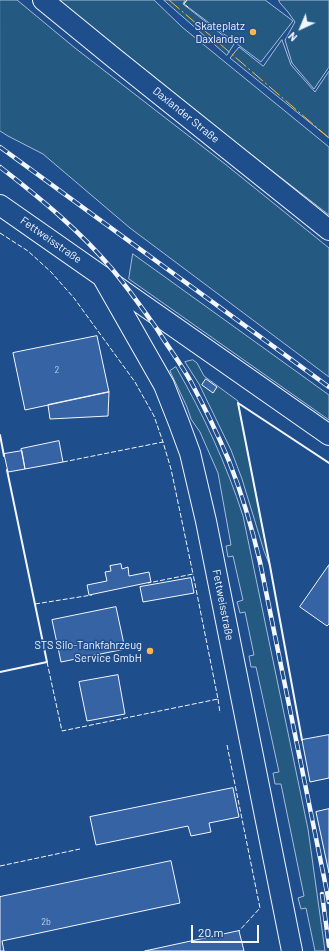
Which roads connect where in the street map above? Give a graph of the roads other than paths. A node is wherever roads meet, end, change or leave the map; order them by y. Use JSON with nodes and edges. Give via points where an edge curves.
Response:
{"nodes":[{"id":1,"x":43,"y":0,"type":"edge"},
{"id":2,"x":0,"y":205,"type":"edge"},
{"id":3,"x":329,"y":230,"type":"edge"},
{"id":4,"x":102,"y":276,"type":"junction"},
{"id":5,"x":329,"y":434,"type":"edge"},
{"id":6,"x":292,"y":951,"type":"edge"}],
"edges":[{"from":1,"to":3,"type":"street","name":"Daxlander Straße"},
{"from":2,"to":4,"type":"street","name":"Fettweisstraße"},
{"from":4,"to":5,"type":"street","name":"Fettweisstraße"},
{"from":4,"to":6,"type":"street","name":"Fettweisstraße","via":[[164,385],[190,453]]}]}
